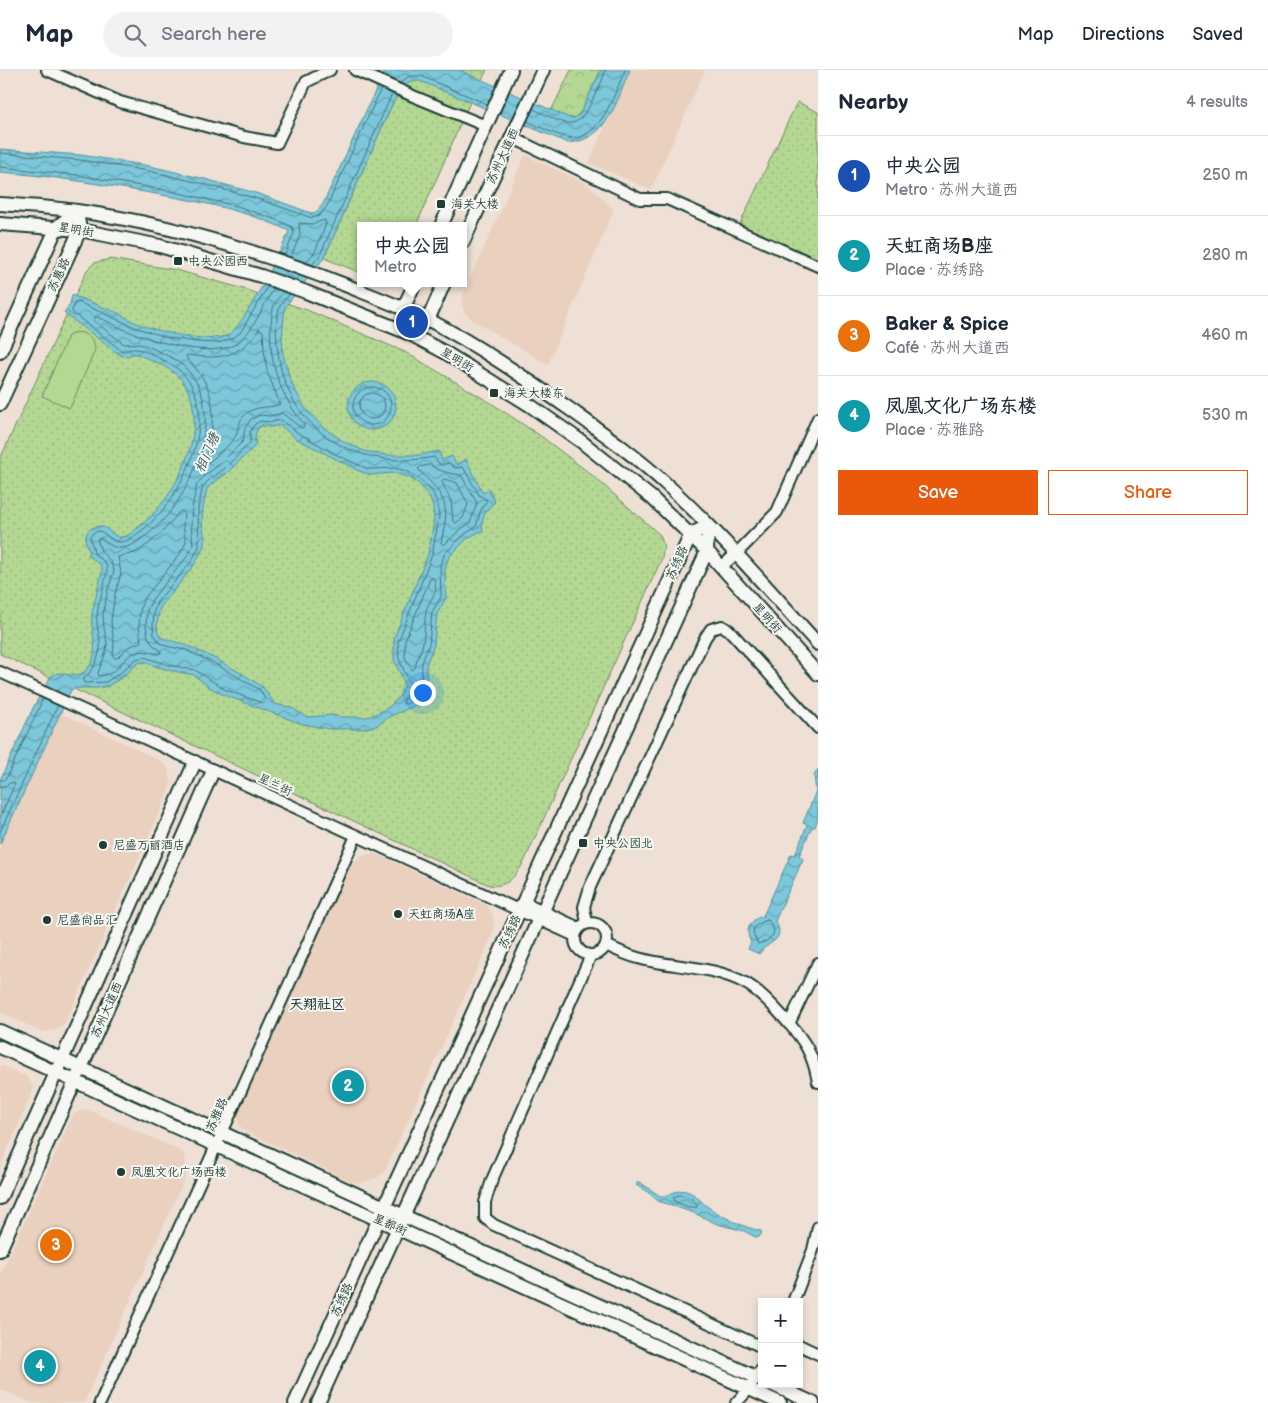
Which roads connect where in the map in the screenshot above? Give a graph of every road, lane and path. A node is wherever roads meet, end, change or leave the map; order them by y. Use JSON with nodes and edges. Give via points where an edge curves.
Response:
{"nodes":[{"id":1,"x":47,"y":70,"type":"edge"},
{"id":2,"x":330,"y":70,"type":"edge"},
{"id":3,"x":355,"y":70,"type":"edge"},
{"id":4,"x":511,"y":70,"type":"edge"},
{"id":5,"x":543,"y":70,"type":"edge"},
{"id":6,"x":488,"y":120,"type":"junction"},
{"id":7,"x":514,"y":133,"type":"junction"},
{"id":8,"x":0,"y":204,"type":"edge"},
{"id":9,"x":76,"y":211,"type":"junction"},
{"id":10,"x":443,"y":222,"type":"edge"},
{"id":11,"x":0,"y":224,"type":"edge"},
{"id":12,"x":57,"y":227,"type":"junction"},
{"id":13,"x":80,"y":230,"type":"junction"},
{"id":14,"x":467,"y":233,"type":"edge"},
{"id":15,"x":818,"y":266,"type":"edge"},
{"id":16,"x":413,"y":287,"type":"edge"},
{"id":17,"x":442,"y":287,"type":"edge"},
{"id":18,"x":403,"y":309,"type":"junction"},
{"id":19,"x":428,"y":320,"type":"junction"},
{"id":20,"x":408,"y":333,"type":"junction"},
{"id":21,"x":0,"y":352,"type":"edge"},
{"id":22,"x":0,"y":404,"type":"edge"},
{"id":23,"x":818,"y":418,"type":"edge"},
{"id":24,"x":708,"y":526,"type":"junction"},
{"id":25,"x":691,"y":534,"type":"junction"},
{"id":26,"x":707,"y":551,"type":"junction"},
{"id":27,"x":736,"y":554,"type":"junction"},
{"id":28,"x":721,"y":567,"type":"junction"},
{"id":29,"x":818,"y":644,"type":"edge"},
{"id":30,"x":0,"y":672,"type":"edge"},
{"id":31,"x":818,"y":674,"type":"edge"},
{"id":32,"x":818,"y":728,"type":"edge"},
{"id":33,"x":195,"y":762,"type":"junction"},
{"id":34,"x":214,"y":771,"type":"junction"},
{"id":35,"x":356,"y":836,"type":"junction"},
{"id":36,"x":522,"y":906,"type":"junction"},
{"id":37,"x":541,"y":916,"type":"junction"},
{"id":38,"x":580,"y":929,"type":"junction"},
{"id":39,"x":606,"y":945,"type":"junction"},
{"id":40,"x":591,"y":955,"type":"junction"},
{"id":41,"x":818,"y":963,"type":"edge"},
{"id":42,"x":789,"y":1024,"type":"junction"},
{"id":43,"x":0,"y":1031,"type":"edge"},
{"id":44,"x":0,"y":1047,"type":"edge"},
{"id":45,"x":62,"y":1060,"type":"junction"},
{"id":46,"x":81,"y":1068,"type":"junction"},
{"id":47,"x":56,"y":1073,"type":"junction"},
{"id":48,"x":75,"y":1082,"type":"junction"},
{"id":49,"x":818,"y":1082,"type":"edge"},
{"id":50,"x":222,"y":1133,"type":"junction"},
{"id":51,"x":217,"y":1146,"type":"junction"},
{"id":52,"x":0,"y":1198,"type":"edge"},
{"id":53,"x":384,"y":1207,"type":"junction"},
{"id":54,"x":404,"y":1216,"type":"junction"},
{"id":55,"x":378,"y":1219,"type":"junction"},
{"id":56,"x":818,"y":1227,"type":"edge"},
{"id":57,"x":398,"y":1228,"type":"junction"},
{"id":58,"x":0,"y":1250,"type":"edge"},
{"id":59,"x":795,"y":1298,"type":"edge"},
{"id":60,"x":758,"y":1345,"type":"edge"},
{"id":61,"x":803,"y":1347,"type":"edge"},
{"id":62,"x":818,"y":1354,"type":"edge"},
{"id":63,"x":758,"y":1375,"type":"edge"},
{"id":64,"x":758,"y":1376,"type":"edge"},
{"id":65,"x":780,"y":1388,"type":"edge"},
{"id":66,"x":749,"y":1389,"type":"junction"},
{"id":67,"x":100,"y":1403,"type":"edge"},
{"id":68,"x":295,"y":1403,"type":"edge"},
{"id":69,"x":318,"y":1403,"type":"edge"},
{"id":70,"x":736,"y":1403,"type":"edge"},
{"id":71,"x":780,"y":1403,"type":"edge"},
{"id":72,"x":812,"y":1403,"type":"edge"}],
"edges":[{"from":1,"to":2,"type":"street","via":[[120,102],[277,144],[306,82]]},
{"from":3,"to":6,"type":"street","via":[[412,96]]},
{"from":4,"to":6,"type":"main road"},
{"from":5,"to":7,"type":"main road","name":"苏州大道西"},
{"from":6,"to":10,"type":"main road"},
{"from":7,"to":14,"type":"main road","name":"苏州大道西"},
{"from":7,"to":15,"type":"street","via":[[640,199],[668,199]]},
{"from":8,"to":9,"type":"main road","name":"星明街"},
{"from":9,"to":12,"type":"main road","name":"苏惠路"},
{"from":9,"to":13,"type":"main road"},
{"from":9,"to":18,"type":"main road","name":"星明街","via":[[168,229],[272,259]]},
{"from":11,"to":12,"type":"main road","name":"星明街"},
{"from":12,"to":13,"type":"main road","name":"星明街"},
{"from":12,"to":21,"type":"main road","name":"苏惠路"},
{"from":13,"to":20,"type":"main road","name":"星明街","via":[[160,246],[261,276]]},
{"from":13,"to":22,"type":"main road","name":"苏惠路"},
{"from":16,"to":18,"type":"main road"},
{"from":17,"to":19,"type":"main road"},
{"from":18,"to":19,"type":"main road","name":"星明街"},
{"from":18,"to":20,"type":"main road"},
{"from":19,"to":20,"type":"main road"},
{"from":19,"to":24,"type":"main road","name":"星明街","via":[[499,362],[596,428],[664,482]]},
{"from":20,"to":25,"type":"main road","name":"星明街","via":[[531,406],[634,482]]},
{"from":23,"to":27,"type":"street","via":[[777,512]]},
{"from":24,"to":25,"type":"main road","name":"苏绣路"},
{"from":24,"to":26,"type":"main road","name":"苏绣路"},
{"from":24,"to":27,"type":"main road","name":"星明街"},
{"from":25,"to":26,"type":"main road","name":"星明街"},
{"from":25,"to":36,"type":"main road","name":"苏绣路"},
{"from":26,"to":28,"type":"main road","name":"星明街"},
{"from":26,"to":37,"type":"main road","name":"苏绣路"},
{"from":27,"to":28,"type":"street"},
{"from":27,"to":29,"type":"main road","name":"星明街"},
{"from":28,"to":31,"type":"main road","name":"星明街"},
{"from":30,"to":33,"type":"street","name":"星兰街"},
{"from":32,"to":38,"type":"street","via":[[728,630],[722,626],[711,629],[704,638],[590,887]]},
{"from":33,"to":34,"type":"street","name":"星兰街"},
{"from":33,"to":45,"type":"main road","name":"苏州大道西"},
{"from":34,"to":35,"type":"street","name":"星兰街"},
{"from":34,"to":46,"type":"main road","name":"苏州大道西"},
{"from":35,"to":36,"type":"street","name":"星兰街"},
{"from":35,"to":50,"type":"street","name":"苏雅路"},
{"from":36,"to":37,"type":"street","name":"星兰街"},
{"from":36,"to":53,"type":"main road","name":"苏绣路"},
{"from":37,"to":38,"type":"street","name":"星兰街"},
{"from":37,"to":54,"type":"main road","name":"苏绣路"},
{"from":38,"to":39,"type":"street","via":[[596,923],[607,936]]},
{"from":38,"to":40,"type":"street","via":[[575,943],[584,954]]},
{"from":39,"to":40,"type":"street","via":[[602,951]]},
{"from":39,"to":42,"type":"street","via":[[638,958],[692,966],[733,977],[752,987]]},
{"from":40,"to":60,"type":"street","via":[[492,1180],[485,1218],[494,1225]]},
{"from":41,"to":42,"type":"street"},
{"from":42,"to":49,"type":"street","via":[[812,1057]]},
{"from":43,"to":45,"type":"main road","name":"星都街"},
{"from":44,"to":47,"type":"main road","name":"星都街"},
{"from":45,"to":46,"type":"main road","name":"星都街"},
{"from":45,"to":47,"type":"main road","name":"苏州大道西"},
{"from":46,"to":48,"type":"main road","name":"苏州大道西"},
{"from":46,"to":50,"type":"main road","name":"星都街"},
{"from":47,"to":48,"type":"main road","name":"星都街"},
{"from":47,"to":52,"type":"main road","name":"苏州大道西"},
{"from":48,"to":51,"type":"main road","name":"星都街"},
{"from":48,"to":58,"type":"main road","name":"苏州大道西"},
{"from":50,"to":51,"type":"street","name":"苏雅路"},
{"from":50,"to":53,"type":"main road","name":"星都街"},
{"from":51,"to":55,"type":"main road","name":"星都街"},
{"from":51,"to":67,"type":"street","name":"苏雅路"},
{"from":53,"to":54,"type":"main road","name":"星都街"},
{"from":53,"to":55,"type":"main road","name":"苏绣路"},
{"from":54,"to":57,"type":"main road","name":"苏绣路"},
{"from":54,"to":63,"type":"main road","name":"星都街"},
{"from":55,"to":57,"type":"main road","name":"星都街"},
{"from":55,"to":68,"type":"main road","name":"苏绣路"},
{"from":56,"to":59,"type":"street"},
{"from":57,"to":66,"type":"main road","name":"星都街"},
{"from":57,"to":69,"type":"main road","name":"苏绣路"},
{"from":61,"to":62,"type":"street"},
{"from":64,"to":66,"type":"street"},
{"from":65,"to":72,"type":"main road"},
{"from":66,"to":70,"type":"street"},
{"from":66,"to":71,"type":"main road","name":"星都街"}]}
